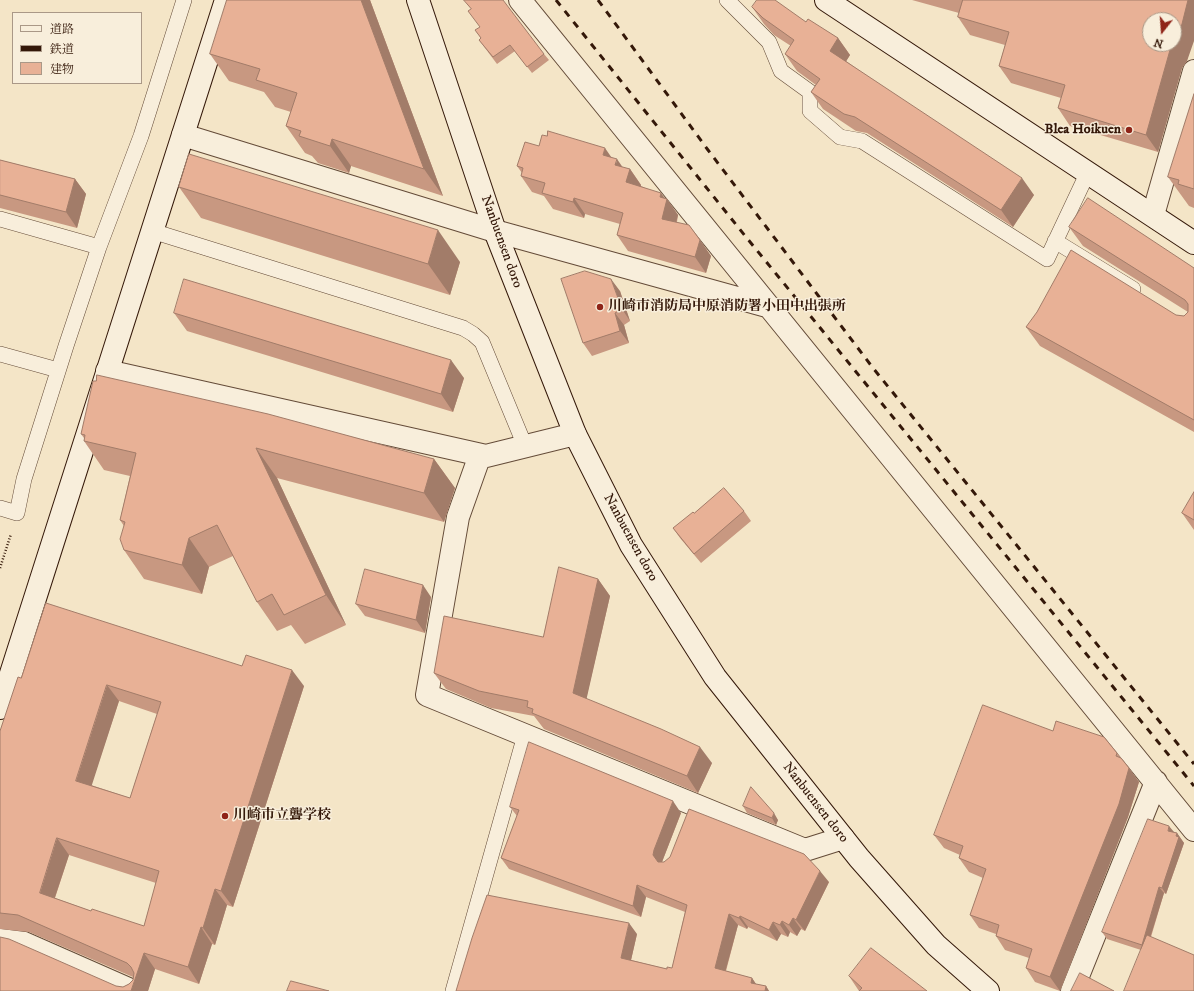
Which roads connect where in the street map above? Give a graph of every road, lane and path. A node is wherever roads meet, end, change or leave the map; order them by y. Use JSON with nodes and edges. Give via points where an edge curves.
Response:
{"nodes":[{"id":1,"x":184,"y":0,"type":"edge"},
{"id":2,"x":226,"y":0,"type":"edge"},
{"id":3,"x":418,"y":0,"type":"edge"},
{"id":4,"x":520,"y":0,"type":"edge"},
{"id":5,"x":727,"y":0,"type":"edge"},
{"id":6,"x":826,"y":0,"type":"edge"},
{"id":7,"x":1194,"y":71,"type":"edge"},
{"id":8,"x":183,"y":135,"type":"junction"},
{"id":9,"x":1088,"y":172,"type":"junction"},
{"id":10,"x":1153,"y":215,"type":"junction"},
{"id":11,"x":0,"y":219,"type":"edge"},
{"id":12,"x":152,"y":231,"type":"junction"},
{"id":13,"x":495,"y":231,"type":"junction"},
{"id":14,"x":1055,"y":240,"type":"junction"},
{"id":15,"x":1194,"y":242,"type":"edge"},
{"id":16,"x":99,"y":247,"type":"junction"},
{"id":17,"x":1148,"y":298,"type":"edge"},
{"id":18,"x":770,"y":307,"type":"junction"},
{"id":19,"x":0,"y":354,"type":"edge"},
{"id":20,"x":58,"y":370,"type":"junction"},
{"id":21,"x":107,"y":371,"type":"junction"},
{"id":22,"x":575,"y":434,"type":"junction"},
{"id":23,"x":525,"y":446,"type":"junction"},
{"id":24,"x":480,"y":455,"type":"junction"},
{"id":25,"x":0,"y":508,"type":"edge"},
{"id":26,"x":17,"y":514,"type":"junction"},
{"id":27,"x":0,"y":568,"type":"edge"},
{"id":28,"x":0,"y":708,"type":"edge"},
{"id":29,"x":525,"y":735,"type":"junction"},
{"id":30,"x":1156,"y":782,"type":"junction"},
{"id":31,"x":1194,"y":830,"type":"edge"},
{"id":32,"x":843,"y":838,"type":"junction"},
{"id":33,"x":0,"y":940,"type":"edge"},
{"id":34,"x":133,"y":991,"type":"edge"},
{"id":35,"x":453,"y":991,"type":"edge"},
{"id":36,"x":988,"y":991,"type":"edge"},
{"id":37,"x":1072,"y":991,"type":"edge"}],
"edges":[{"from":1,"to":16,"type":"lane","via":[[141,136]]},
{"from":2,"to":8,"type":"street"},
{"from":3,"to":13,"type":"street","name":"Nanbuensen doro"},
{"from":4,"to":18,"type":"street"},
{"from":5,"to":14,"type":"lane","via":[[769,42],[781,71],[810,92],[810,111],[840,137],[862,141],[1047,259]]},
{"from":6,"to":9,"type":"street"},
{"from":7,"to":10,"type":"street"},
{"from":8,"to":12,"type":"street"},
{"from":8,"to":13,"type":"street"},
{"from":9,"to":10,"type":"street"},
{"from":9,"to":14,"type":"lane"},
{"from":10,"to":15,"type":"street"},
{"from":11,"to":16,"type":"lane"},
{"from":12,"to":21,"type":"street"},
{"from":12,"to":23,"type":"lane","via":[[463,328],[482,342]]},
{"from":13,"to":18,"type":"street"},
{"from":13,"to":22,"type":"street","name":"Nanbuensen doro"},
{"from":14,"to":17,"type":"lane"},
{"from":16,"to":20,"type":"lane"},
{"from":18,"to":30,"type":"street"},
{"from":19,"to":20,"type":"lane"},
{"from":20,"to":26,"type":"lane","via":[[24,479]]},
{"from":21,"to":24,"type":"street"},
{"from":21,"to":28,"type":"street"},
{"from":22,"to":23,"type":"street"},
{"from":22,"to":32,"type":"street","name":"Nanbuensen doro","via":[[631,545],[716,677]]},
{"from":23,"to":24,"type":"street","via":[[486,456]]},
{"from":24,"to":29,"type":"street","via":[[458,517],[427,695]]},
{"from":25,"to":26,"type":"lane"},
{"from":26,"to":27,"type":"path"},
{"from":29,"to":32,"type":"street","via":[[691,811],[805,850]]},
{"from":29,"to":35,"type":"lane"},
{"from":30,"to":31,"type":"street"},
{"from":30,"to":37,"type":"street"},
{"from":32,"to":36,"type":"street","name":"Nanbuensen doro","via":[[936,945]]},
{"from":33,"to":34,"type":"street","via":[[24,943]]}]}
